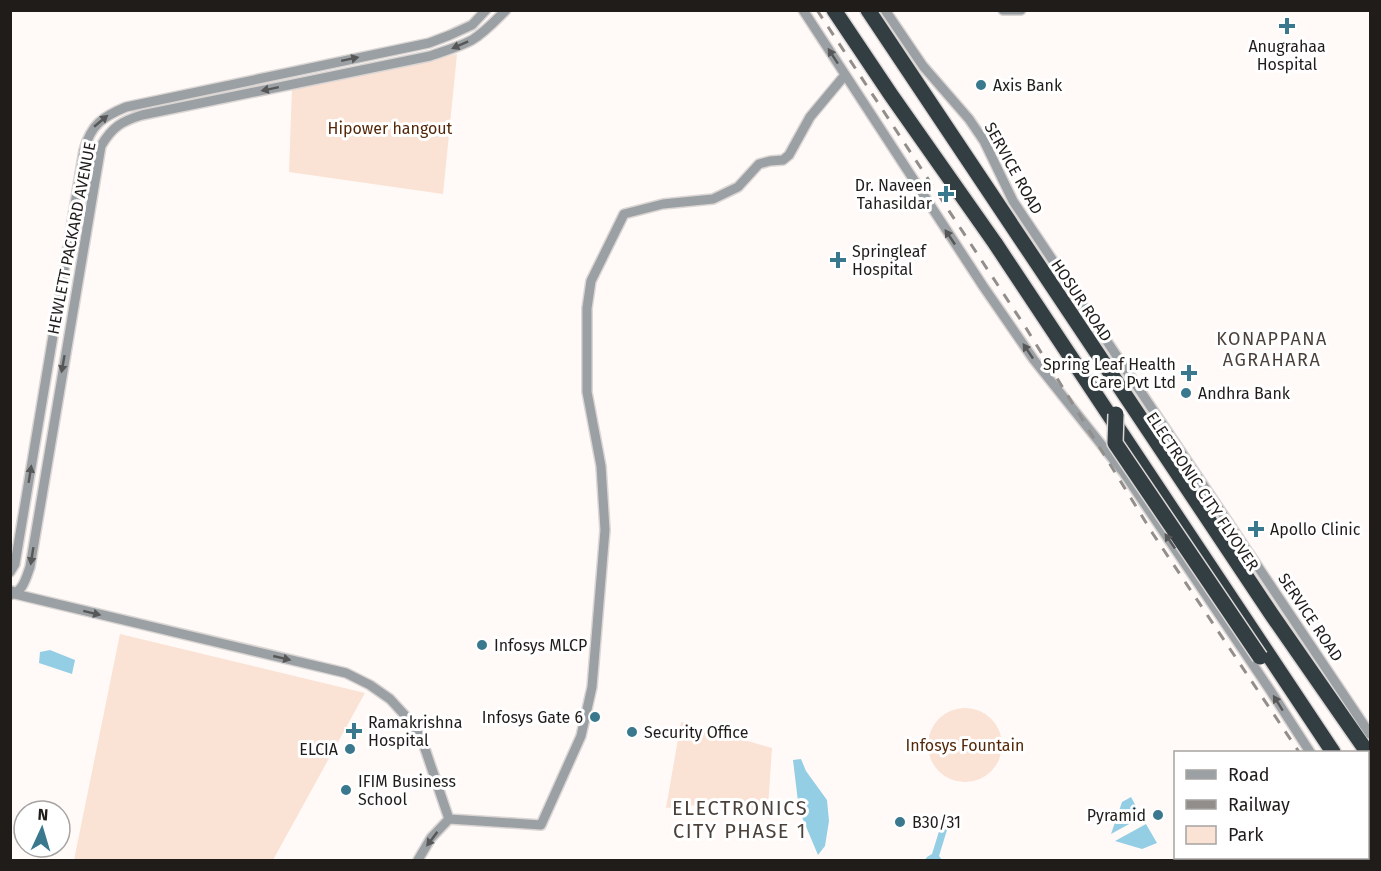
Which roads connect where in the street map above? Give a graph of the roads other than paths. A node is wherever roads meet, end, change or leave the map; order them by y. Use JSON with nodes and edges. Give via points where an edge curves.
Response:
{"nodes":[{"id":1,"x":486,"y":10,"type":"edge"},
{"id":2,"x":506,"y":10,"type":"edge"},
{"id":3,"x":803,"y":10,"type":"edge"},
{"id":4,"x":834,"y":10,"type":"edge"},
{"id":5,"x":845,"y":10,"type":"edge"},
{"id":6,"x":858,"y":10,"type":"edge"},
{"id":7,"x":868,"y":10,"type":"edge"},
{"id":8,"x":885,"y":10,"type":"edge"},
{"id":9,"x":1003,"y":10,"type":"edge"},
{"id":10,"x":1021,"y":10,"type":"edge"},
{"id":11,"x":845,"y":75,"type":"junction"},
{"id":12,"x":88,"y":138,"type":"junction"},
{"id":13,"x":101,"y":146,"type":"junction"},
{"id":14,"x":1034,"y":246,"type":"junction"},
{"id":15,"x":1116,"y":414,"type":"junction"},
{"id":16,"x":10,"y":572,"type":"edge"},
{"id":17,"x":15,"y":592,"type":"edge"},
{"id":18,"x":1371,"y":734,"type":"edge"},
{"id":19,"x":1309,"y":751,"type":"edge"},
{"id":20,"x":1323,"y":751,"type":"edge"},
{"id":21,"x":1332,"y":751,"type":"edge"},
{"id":22,"x":1341,"y":751,"type":"edge"},
{"id":23,"x":1356,"y":751,"type":"edge"},
{"id":24,"x":1367,"y":751,"type":"edge"},
{"id":25,"x":449,"y":819,"type":"junction"},
{"id":26,"x":418,"y":861,"type":"edge"}],
"edges":[{"from":12,"to":1,"type":"street","name":"HEWLETT PACKARD AVENUE","one_way":true,"via":[[104,117],[126,107],[429,43],[472,25]]},
{"from":2,"to":13,"type":"street","name":"HEWLETT PACKARD AVENUE","one_way":true,"via":[[488,29],[453,49],[126,120],[107,135]]},
{"from":11,"to":3,"type":"street","one_way":true},
{"from":4,"to":21,"type":"highway","via":[[995,243]]},
{"from":5,"to":15,"type":"highway","name":"ELECTRONIC CITY FLYOVER"},
{"from":6,"to":23,"type":"highway","name":"ELECTRONIC CITY FLYOVER"},
{"from":7,"to":14,"type":"highway","name":"HOSUR ROAD"},
{"from":8,"to":14,"type":"street","name":"SERVICE ROAD","via":[[923,66],[984,141]]},
{"from":9,"to":10,"type":"street"},
{"from":19,"to":11,"type":"street","one_way":true,"via":[[1124,473],[1034,360]]},
{"from":11,"to":25,"type":"street","via":[[810,117],[783,160],[759,165],[738,187],[713,199],[663,204],[624,214],[591,281],[587,308],[587,392],[601,466],[605,530],[592,687],[581,736],[541,825]]},
{"from":12,"to":13,"type":"street"},
{"from":16,"to":12,"type":"street","name":"HEWLETT PACKARD AVENUE","one_way":true,"via":[[15,564]]},
{"from":13,"to":17,"type":"street","name":"HEWLETT PACKARD AVENUE","one_way":true,"via":[[30,567]]},
{"from":14,"to":18,"type":"street","name":"SERVICE ROAD"},
{"from":14,"to":24,"type":"highway","name":"HOSUR ROAD","via":[[1272,615]]},
{"from":15,"to":20,"type":"highway","bridge":true,"via":[[1115,443]]},
{"from":15,"to":22,"type":"highway","name":"ELECTRONIC CITY FLYOVER"},
{"from":17,"to":25,"type":"street","one_way":true,"via":[[346,673],[370,685],[390,699],[412,723],[422,740]]},
{"from":25,"to":26,"type":"street","one_way":true,"via":[[431,838]]}]}
